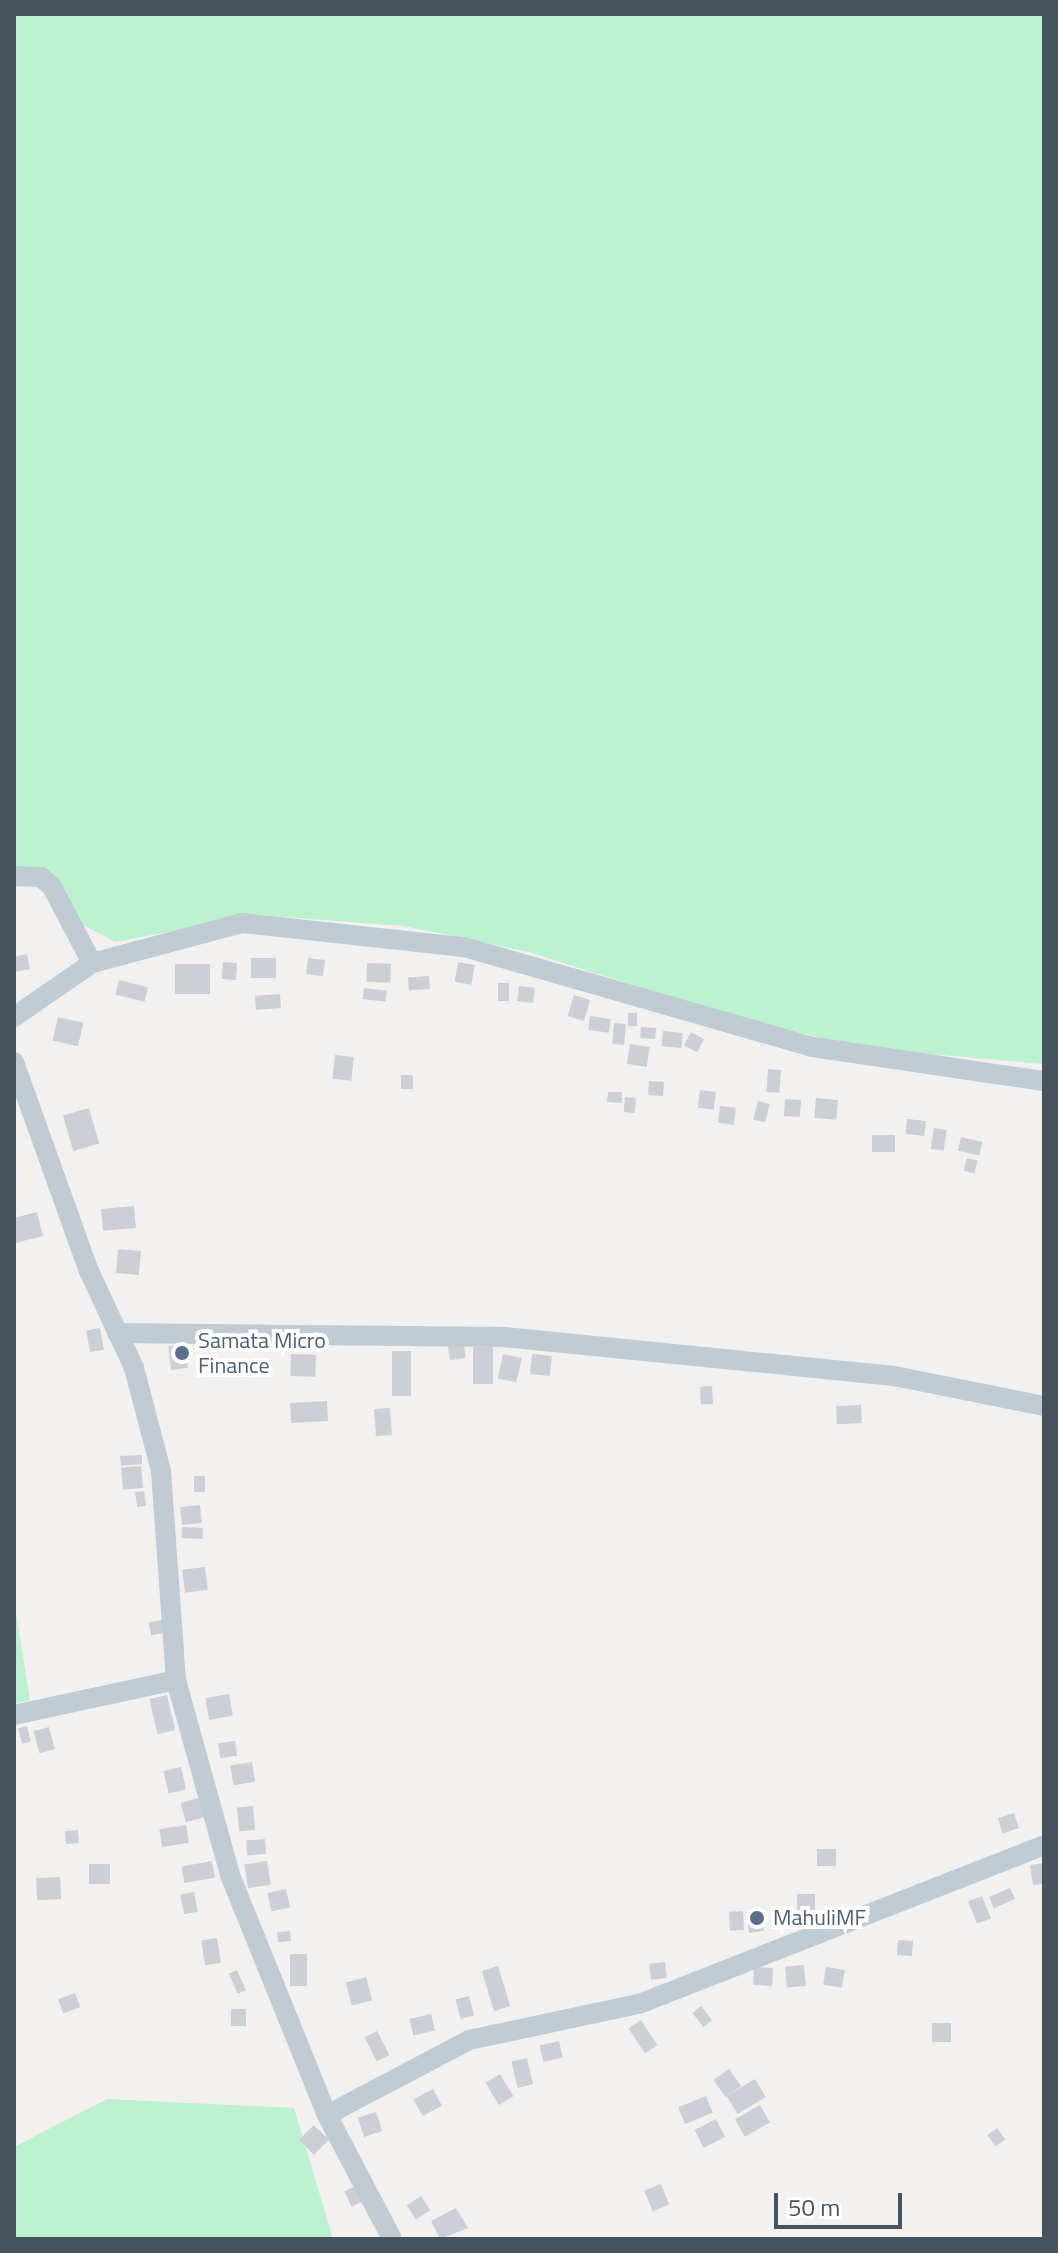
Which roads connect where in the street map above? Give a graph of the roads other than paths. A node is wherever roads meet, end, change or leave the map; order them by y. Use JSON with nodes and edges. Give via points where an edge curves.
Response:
{"nodes":[{"id":1,"x":14,"y":876,"type":"edge"},
{"id":2,"x":92,"y":963,"type":"junction"},
{"id":3,"x":14,"y":1017,"type":"edge"},
{"id":4,"x":14,"y":1062,"type":"edge"},
{"id":5,"x":1044,"y":1081,"type":"edge"},
{"id":6,"x":117,"y":1333,"type":"junction"},
{"id":7,"x":1044,"y":1406,"type":"edge"},
{"id":8,"x":176,"y":1680,"type":"junction"},
{"id":9,"x":14,"y":1715,"type":"edge"},
{"id":10,"x":1044,"y":1845,"type":"edge"},
{"id":11,"x":327,"y":2115,"type":"junction"},
{"id":12,"x":392,"y":2239,"type":"edge"}],
"edges":[{"from":1,"to":2,"type":"street","via":[[41,877],[52,887]]},
{"from":2,"to":3,"type":"street"},
{"from":2,"to":5,"type":"street","via":[[242,923],[464,947],[813,1047]]},
{"from":4,"to":6,"type":"street"},
{"from":6,"to":7,"type":"street","via":[[199,1340],[385,1331],[504,1337],[894,1376]]},
{"from":6,"to":8,"type":"street","via":[[161,1471]]},
{"from":8,"to":9,"type":"street"},
{"from":8,"to":11,"type":"street","via":[[230,1875]]},
{"from":10,"to":11,"type":"street","via":[[845,1928],[733,1962],[674,1992],[469,2040]]},
{"from":11,"to":12,"type":"street"}]}
